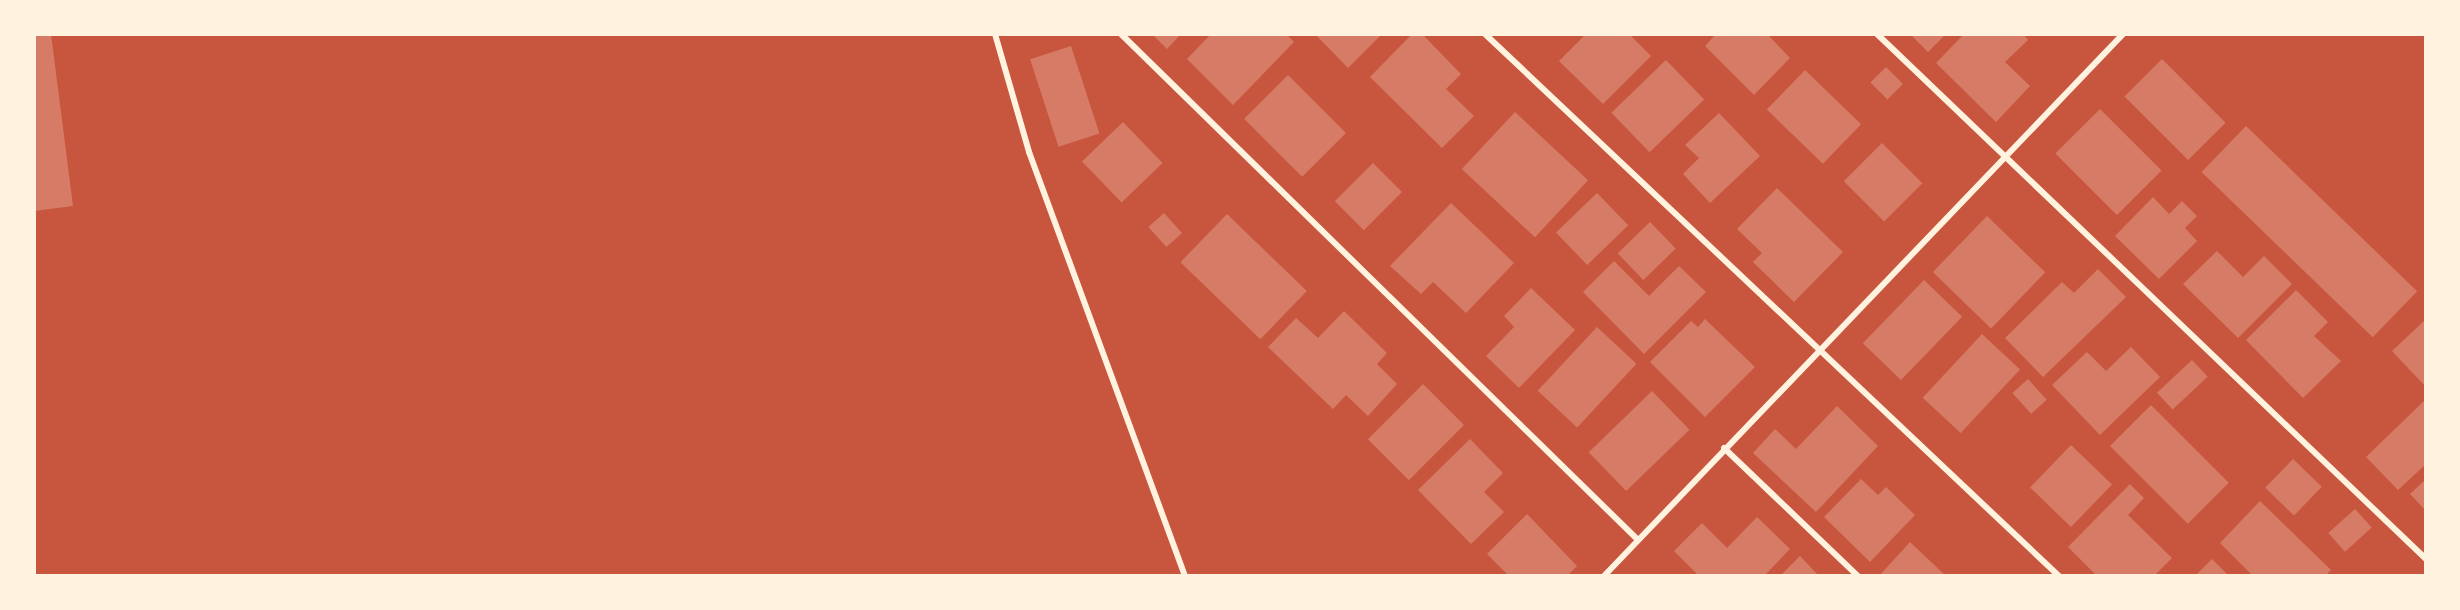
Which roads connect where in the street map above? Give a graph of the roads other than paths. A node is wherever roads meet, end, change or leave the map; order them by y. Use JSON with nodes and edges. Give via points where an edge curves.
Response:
{"nodes":[{"id":1,"x":995,"y":34,"type":"edge"},
{"id":2,"x":1121,"y":34,"type":"edge"},
{"id":3,"x":1485,"y":34,"type":"edge"},
{"id":4,"x":1877,"y":34,"type":"edge"},
{"id":5,"x":2123,"y":34,"type":"edge"},
{"id":6,"x":2004,"y":158,"type":"junction"},
{"id":7,"x":1821,"y":349,"type":"junction"},
{"id":8,"x":1724,"y":448,"type":"junction"},
{"id":9,"x":1638,"y":540,"type":"junction"},
{"id":10,"x":2426,"y":559,"type":"edge"},
{"id":11,"x":1185,"y":576,"type":"edge"},
{"id":12,"x":1604,"y":576,"type":"edge"},
{"id":13,"x":1858,"y":576,"type":"edge"},
{"id":14,"x":2059,"y":576,"type":"edge"}],
"edges":[{"from":1,"to":11,"type":"street","via":[[1029,152]]},
{"from":2,"to":9,"type":"street"},
{"from":3,"to":7,"type":"street"},
{"from":4,"to":6,"type":"street"},
{"from":5,"to":6,"type":"street"},
{"from":6,"to":7,"type":"street"},
{"from":6,"to":10,"type":"street"},
{"from":7,"to":8,"type":"street"},
{"from":7,"to":14,"type":"street"},
{"from":8,"to":9,"type":"street"},
{"from":8,"to":13,"type":"street"},
{"from":9,"to":12,"type":"street"}]}
